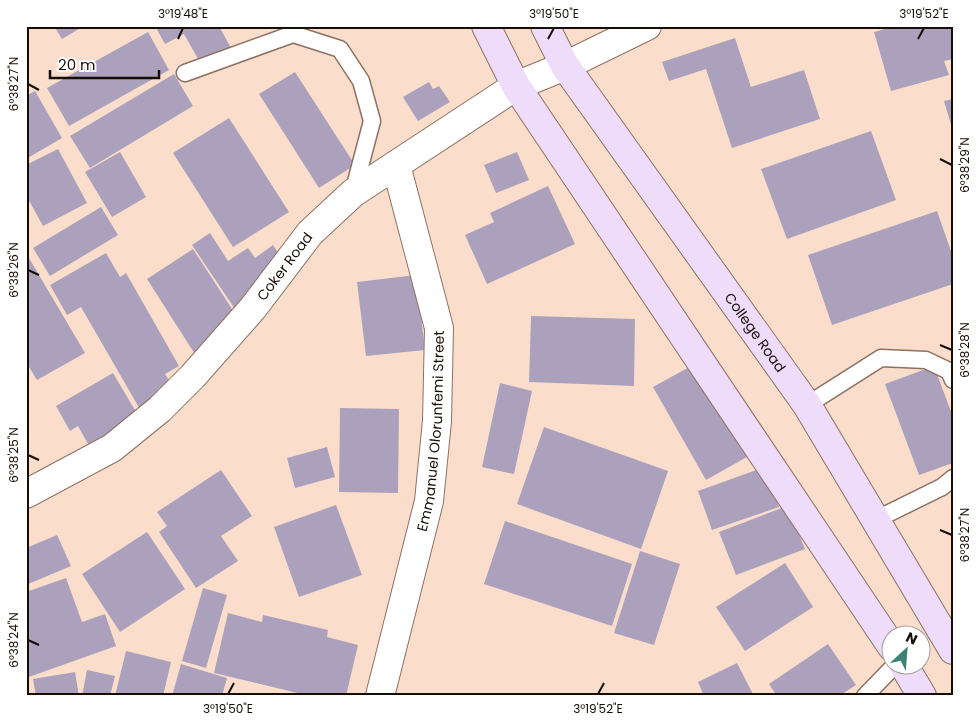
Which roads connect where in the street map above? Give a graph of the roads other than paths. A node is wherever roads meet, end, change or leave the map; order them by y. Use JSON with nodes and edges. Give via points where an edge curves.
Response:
{"nodes":[{"id":1,"x":486,"y":26,"type":"edge"},
{"id":2,"x":545,"y":26,"type":"edge"},
{"id":3,"x":647,"y":26,"type":"edge"},
{"id":4,"x":565,"y":66,"type":"junction"},
{"id":5,"x":185,"y":73,"type":"dead end"},
{"id":6,"x":516,"y":86,"type":"junction"},
{"id":7,"x":396,"y":165,"type":"junction"},
{"id":8,"x":353,"y":193,"type":"junction"},
{"id":9,"x":953,"y":380,"type":"edge"},
{"id":10,"x":807,"y":406,"type":"junction"},
{"id":11,"x":953,"y":478,"type":"edge"},
{"id":12,"x":26,"y":494,"type":"edge"},
{"id":13,"x":875,"y":520,"type":"junction"},
{"id":14,"x":882,"y":632,"type":"edge"},
{"id":15,"x":953,"y":650,"type":"edge"},
{"id":16,"x":886,"y":674,"type":"edge"},
{"id":17,"x":909,"y":674,"type":"edge"},
{"id":18,"x":380,"y":696,"type":"edge"},
{"id":19,"x":865,"y":696,"type":"edge"},
{"id":20,"x":922,"y":696,"type":"edge"}],
"edges":[{"from":1,"to":6,"type":"main road"},
{"from":2,"to":4,"type":"main road","name":"College Road"},
{"from":3,"to":4,"type":"street","name":"Coker Road"},
{"from":4,"to":6,"type":"street","name":"Coker Road"},
{"from":4,"to":10,"type":"main road","name":"College Road"},
{"from":5,"to":8,"type":"lane","via":[[293,34],[340,49],[361,81],[372,121]]},
{"from":6,"to":7,"type":"street","name":"Coker Road"},
{"from":6,"to":14,"type":"main road"},
{"from":7,"to":8,"type":"street","name":"Coker Road"},
{"from":7,"to":18,"type":"street","name":"Emmanuel Olorunfemi Street","via":[[439,328],[438,421],[429,501]]},
{"from":8,"to":12,"type":"street","name":"Coker Road","via":[[310,233],[253,308],[160,409],[112,448]]},
{"from":9,"to":10,"type":"lane","via":[[949,371],[926,360],[881,358]]},
{"from":10,"to":13,"type":"main road","name":"College Road"},
{"from":11,"to":13,"type":"lane","via":[[942,487]]},
{"from":13,"to":15,"type":"main road","name":"College Road"},
{"from":16,"to":19,"type":"lane"},
{"from":17,"to":20,"type":"main road"}]}
